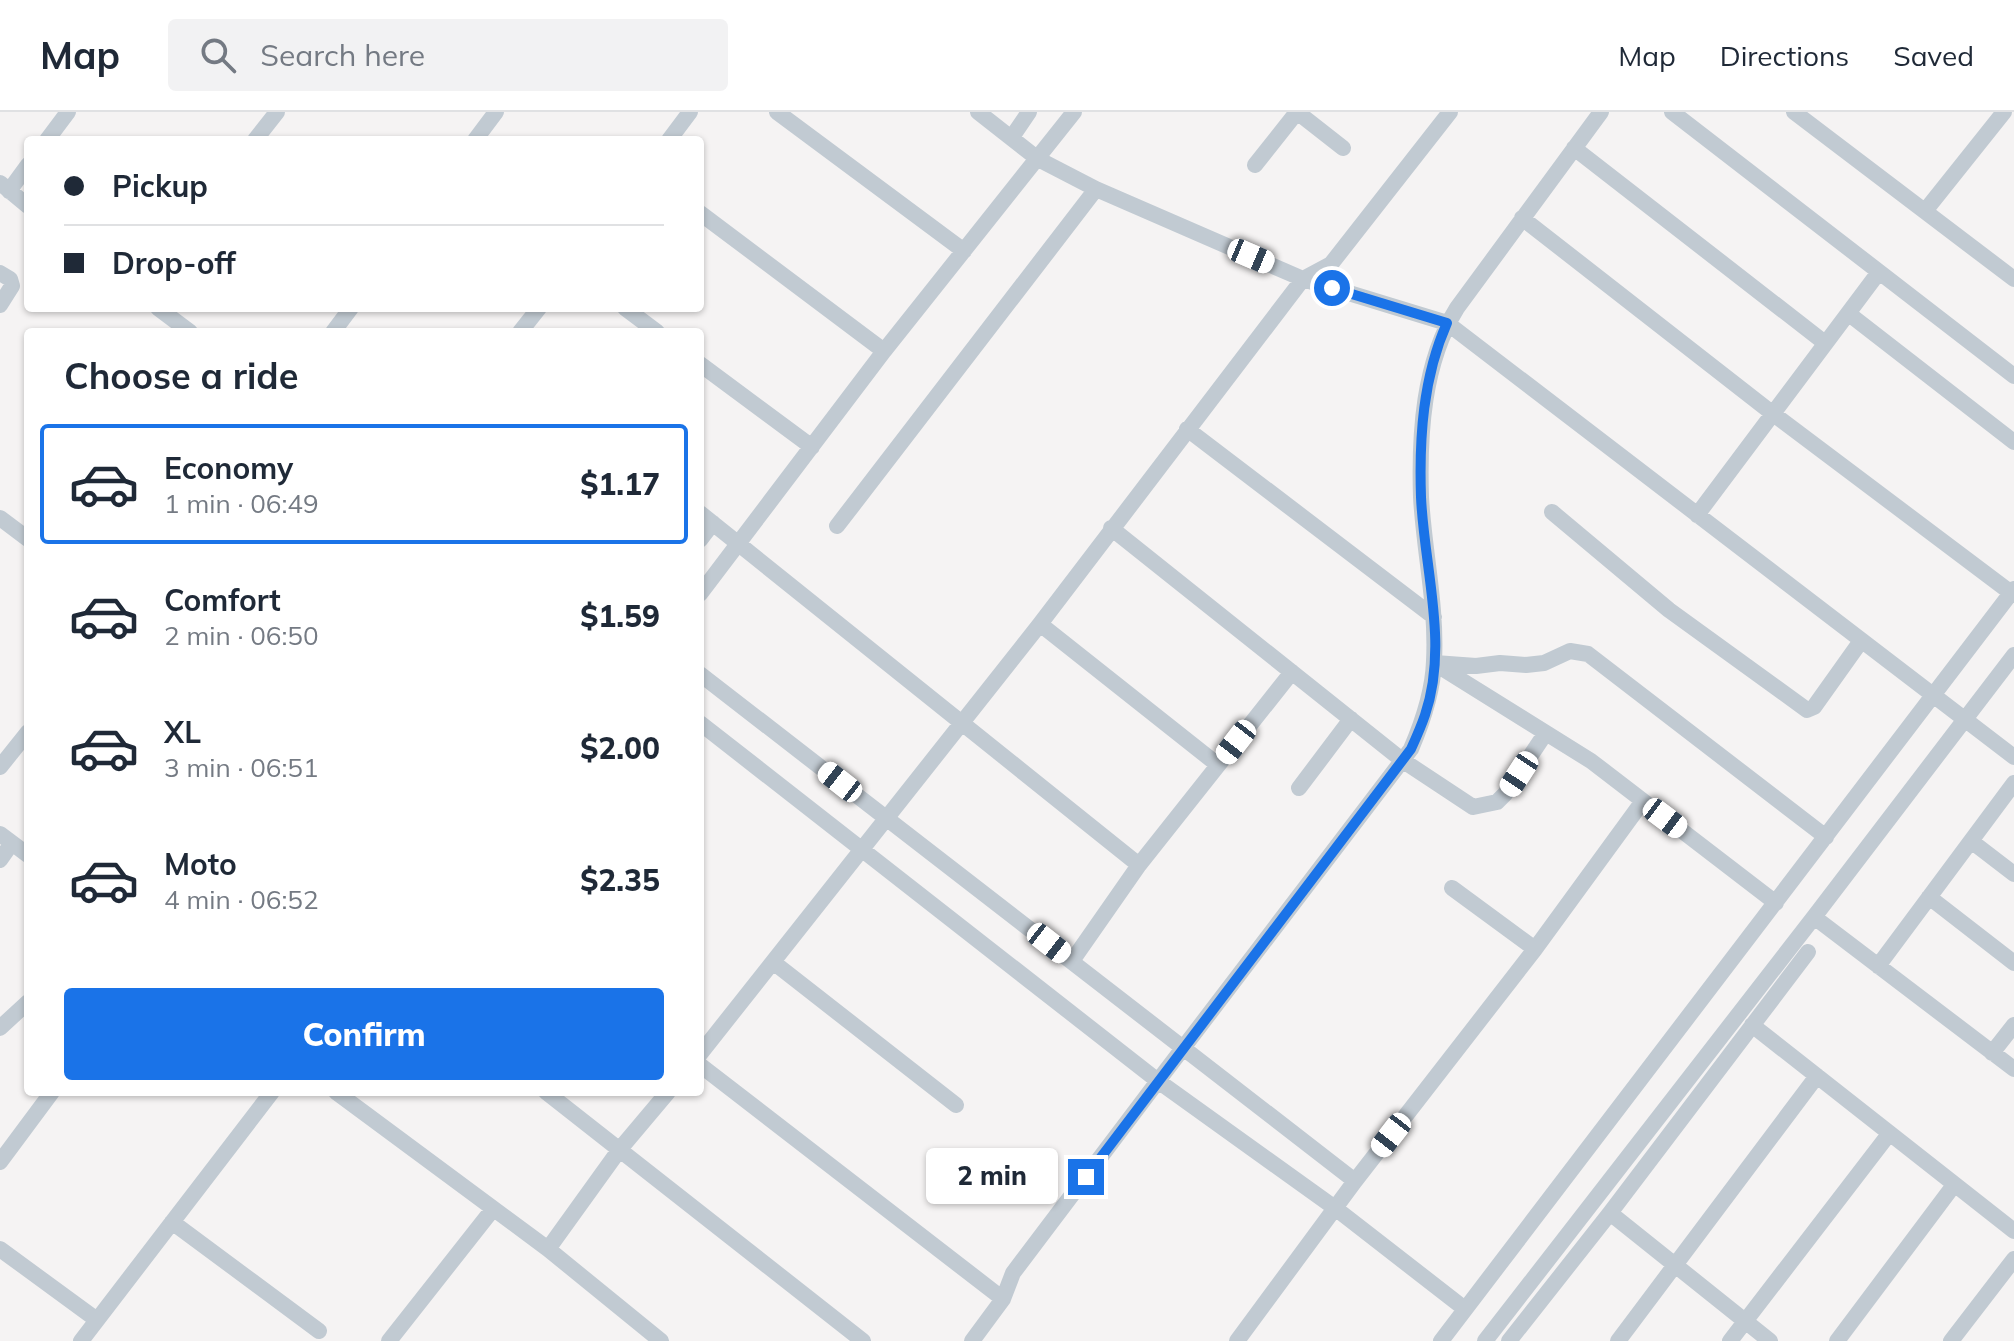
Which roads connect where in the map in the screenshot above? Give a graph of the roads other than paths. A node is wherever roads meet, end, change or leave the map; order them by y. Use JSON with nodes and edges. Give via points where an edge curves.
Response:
{"nodes":[{"id":1,"x":68,"y":112,"type":"edge"},
{"id":2,"x":277,"y":112,"type":"edge"},
{"id":3,"x":496,"y":112,"type":"edge"},
{"id":4,"x":690,"y":112,"type":"edge"},
{"id":5,"x":777,"y":112,"type":"edge"},
{"id":6,"x":978,"y":112,"type":"edge"},
{"id":7,"x":1029,"y":112,"type":"edge"},
{"id":8,"x":1074,"y":112,"type":"edge"},
{"id":9,"x":1450,"y":112,"type":"edge"},
{"id":10,"x":1600,"y":112,"type":"edge"},
{"id":11,"x":1672,"y":112,"type":"edge"},
{"id":12,"x":1794,"y":112,"type":"edge"},
{"id":13,"x":2004,"y":112,"type":"edge"},
{"id":14,"x":50,"y":136,"type":"edge"},
{"id":15,"x":258,"y":136,"type":"edge"},
{"id":16,"x":478,"y":136,"type":"edge"},
{"id":17,"x":672,"y":136,"type":"edge"},
{"id":18,"x":1012,"y":137,"type":"junction"},
{"id":19,"x":1343,"y":148,"type":"dead end"},
{"id":20,"x":1574,"y":148,"type":"junction"},
{"id":21,"x":1038,"y":159,"type":"junction"},
{"id":22,"x":1255,"y":165,"type":"dead end"},
{"id":23,"x":24,"y":169,"type":"edge"},
{"id":24,"x":4,"y":187,"type":"edge"},
{"id":25,"x":1096,"y":189,"type":"junction"},
{"id":26,"x":24,"y":203,"type":"edge"},
{"id":27,"x":1925,"y":211,"type":"junction"},
{"id":28,"x":704,"y":216,"type":"edge"},
{"id":29,"x":1522,"y":218,"type":"junction"},
{"id":30,"x":964,"y":251,"type":"junction"},
{"id":31,"x":1879,"y":272,"type":"junction"},
{"id":32,"x":0,"y":273,"type":"edge"},
{"id":33,"x":1303,"y":279,"type":"junction"},
{"id":34,"x":2014,"y":279,"type":"edge"},
{"id":35,"x":0,"y":305,"type":"edge"},
{"id":36,"x":163,"y":312,"type":"edge"},
{"id":37,"x":536,"y":312,"type":"edge"},
{"id":38,"x":630,"y":312,"type":"edge"},
{"id":39,"x":1849,"y":314,"type":"junction"},
{"id":40,"x":1447,"y":323,"type":"junction"},
{"id":41,"x":185,"y":328,"type":"edge"},
{"id":42,"x":523,"y":328,"type":"edge"},
{"id":43,"x":652,"y":328,"type":"edge"},
{"id":44,"x":1825,"y":343,"type":"junction"},
{"id":45,"x":884,"y":351,"type":"junction"},
{"id":46,"x":704,"y":367,"type":"edge"},
{"id":47,"x":2014,"y":376,"type":"edge"},
{"id":48,"x":1772,"y":413,"type":"junction"},
{"id":49,"x":1187,"y":429,"type":"junction"},
{"id":50,"x":2014,"y":442,"type":"edge"},
{"id":51,"x":812,"y":447,"type":"junction"},
{"id":52,"x":1552,"y":512,"type":"dead end"},
{"id":53,"x":1697,"y":515,"type":"junction"},
{"id":54,"x":0,"y":518,"type":"edge"},
{"id":55,"x":706,"y":518,"type":"edge"},
{"id":56,"x":837,"y":526,"type":"dead end"},
{"id":57,"x":1111,"y":528,"type":"junction"},
{"id":58,"x":24,"y":536,"type":"edge"},
{"id":59,"x":738,"y":545,"type":"junction"},
{"id":60,"x":704,"y":589,"type":"edge"},
{"id":61,"x":2013,"y":592,"type":"edge"},
{"id":62,"x":1434,"y":617,"type":"junction"},
{"id":63,"x":1040,"y":624,"type":"junction"},
{"id":64,"x":1861,"y":641,"type":"junction"},
{"id":65,"x":2014,"y":655,"type":"edge"},
{"id":66,"x":1435,"y":663,"type":"junction"},
{"id":67,"x":1292,"y":672,"type":"junction"},
{"id":68,"x":704,"y":677,"type":"edge"},
{"id":69,"x":1933,"y":696,"type":"junction"},
{"id":70,"x":1351,"y":719,"type":"junction"},
{"id":71,"x":1963,"y":719,"type":"junction"},
{"id":72,"x":959,"y":724,"type":"junction"},
{"id":73,"x":704,"y":726,"type":"edge"},
{"id":74,"x":1545,"y":734,"type":"junction"},
{"id":75,"x":24,"y":737,"type":"edge"},
{"id":76,"x":2014,"y":757,"type":"edge"},
{"id":77,"x":1402,"y":760,"type":"junction"},
{"id":78,"x":1218,"y":765,"type":"junction"},
{"id":79,"x":0,"y":767,"type":"edge"},
{"id":80,"x":2014,"y":783,"type":"edge"},
{"id":81,"x":1299,"y":788,"type":"dead end"},
{"id":82,"x":1643,"y":801,"type":"junction"},
{"id":83,"x":887,"y":818,"type":"junction"},
{"id":84,"x":1826,"y":837,"type":"junction"},
{"id":85,"x":6,"y":838,"type":"edge"},
{"id":86,"x":1971,"y":841,"type":"junction"},
{"id":87,"x":863,"y":849,"type":"junction"},
{"id":88,"x":24,"y":852,"type":"edge"},
{"id":89,"x":0,"y":860,"type":"edge"},
{"id":90,"x":1139,"y":865,"type":"junction"},
{"id":91,"x":2014,"y":874,"type":"edge"},
{"id":92,"x":1452,"y":888,"type":"dead end"},
{"id":93,"x":1929,"y":897,"type":"junction"},
{"id":94,"x":1776,"y":903,"type":"junction"},
{"id":95,"x":1814,"y":917,"type":"junction"},
{"id":96,"x":1535,"y":949,"type":"junction"},
{"id":97,"x":1808,"y":952,"type":"dead end"},
{"id":98,"x":1072,"y":961,"type":"junction"},
{"id":99,"x":773,"y":962,"type":"junction"},
{"id":100,"x":2014,"y":963,"type":"edge"},
{"id":101,"x":1878,"y":966,"type":"junction"},
{"id":102,"x":24,"y":1006,"type":"edge"},
{"id":103,"x":1752,"y":1025,"type":"junction"},
{"id":104,"x":2014,"y":1025,"type":"edge"},
{"id":105,"x":0,"y":1028,"type":"edge"},
{"id":106,"x":1183,"y":1048,"type":"junction"},
{"id":107,"x":704,"y":1049,"type":"edge"},
{"id":108,"x":1992,"y":1053,"type":"junction"},
{"id":109,"x":704,"y":1068,"type":"edge"},
{"id":110,"x":2014,"y":1069,"type":"edge"},
{"id":111,"x":1817,"y":1076,"type":"junction"},
{"id":112,"x":1158,"y":1081,"type":"junction"},
{"id":113,"x":49,"y":1096,"type":"edge"},
{"id":114,"x":269,"y":1096,"type":"edge"},
{"id":115,"x":341,"y":1096,"type":"edge"},
{"id":116,"x":551,"y":1096,"type":"edge"},
{"id":117,"x":665,"y":1096,"type":"edge"},
{"id":118,"x":956,"y":1105,"type":"dead end"},
{"id":119,"x":1889,"y":1134,"type":"junction"},
{"id":120,"x":620,"y":1149,"type":"junction"},
{"id":121,"x":0,"y":1162,"type":"edge"},
{"id":122,"x":1355,"y":1181,"type":"junction"},
{"id":123,"x":1954,"y":1185,"type":"junction"},
{"id":124,"x":1335,"y":1208,"type":"junction"},
{"id":125,"x":493,"y":1209,"type":"junction"},
{"id":126,"x":1610,"y":1213,"type":"junction"},
{"id":127,"x":172,"y":1222,"type":"junction"},
{"id":128,"x":2014,"y":1231,"type":"edge"},
{"id":129,"x":0,"y":1249,"type":"edge"},
{"id":130,"x":548,"y":1249,"type":"junction"},
{"id":131,"x":2014,"y":1259,"type":"edge"},
{"id":132,"x":1676,"y":1267,"type":"junction"},
{"id":133,"x":1003,"y":1299,"type":"junction"},
{"id":134,"x":1465,"y":1309,"type":"junction"},
{"id":135,"x":97,"y":1320,"type":"junction"},
{"id":136,"x":1745,"y":1321,"type":"junction"},
{"id":137,"x":319,"y":1331,"type":"dead end"},
{"id":138,"x":81,"y":1341,"type":"edge"},
{"id":139,"x":389,"y":1341,"type":"edge"},
{"id":140,"x":661,"y":1341,"type":"edge"},
{"id":141,"x":863,"y":1341,"type":"edge"},
{"id":142,"x":972,"y":1341,"type":"edge"},
{"id":143,"x":1237,"y":1341,"type":"edge"},
{"id":144,"x":1441,"y":1341,"type":"edge"},
{"id":145,"x":1485,"y":1341,"type":"edge"},
{"id":146,"x":1509,"y":1341,"type":"edge"},
{"id":147,"x":1618,"y":1341,"type":"edge"},
{"id":148,"x":1730,"y":1341,"type":"edge"},
{"id":149,"x":1770,"y":1341,"type":"edge"},
{"id":150,"x":1837,"y":1341,"type":"edge"},
{"id":151,"x":1951,"y":1341,"type":"edge"}],
"edges":[{"from":1,"to":14,"type":"street"},
{"from":2,"to":15,"type":"street"},
{"from":3,"to":16,"type":"street"},
{"from":4,"to":17,"type":"street"},
{"from":5,"to":30,"type":"street"},
{"from":6,"to":18,"type":"street"},
{"from":7,"to":18,"type":"street"},
{"from":8,"to":21,"type":"street"},
{"from":9,"to":33,"type":"street","via":[[1331,264]]},
{"from":10,"to":20,"type":"street"},
{"from":11,"to":31,"type":"street"},
{"from":12,"to":27,"type":"street"},
{"from":13,"to":27,"type":"street"},
{"from":18,"to":21,"type":"street"},
{"from":19,"to":22,"type":"street","via":[[1297,112]]},
{"from":20,"to":29,"type":"street"},
{"from":20,"to":44,"type":"street"},
{"from":21,"to":25,"type":"street"},
{"from":21,"to":30,"type":"street"},
{"from":23,"to":24,"type":"street"},
{"from":24,"to":26,"type":"street"},
{"from":25,"to":33,"type":"street"},
{"from":25,"to":56,"type":"street"},
{"from":27,"to":34,"type":"street"},
{"from":28,"to":45,"type":"street"},
{"from":29,"to":40,"type":"street"},
{"from":29,"to":48,"type":"street"},
{"from":30,"to":45,"type":"street"},
{"from":31,"to":39,"type":"street"},
{"from":31,"to":47,"type":"street"},
{"from":32,"to":35,"type":"street","via":[[12,286]]},
{"from":33,"to":40,"type":"street"},
{"from":33,"to":49,"type":"street"},
{"from":36,"to":41,"type":"street"},
{"from":37,"to":42,"type":"street"},
{"from":38,"to":43,"type":"street"},
{"from":39,"to":44,"type":"street"},
{"from":39,"to":50,"type":"street"},
{"from":40,"to":53,"type":"street"},
{"from":40,"to":62,"type":"street","via":[[1424,403],[1421,497]]},
{"from":44,"to":48,"type":"street"},
{"from":45,"to":51,"type":"street"},
{"from":46,"to":51,"type":"street"},
{"from":48,"to":53,"type":"street"},
{"from":48,"to":61,"type":"street"},
{"from":49,"to":57,"type":"street"},
{"from":49,"to":62,"type":"street"},
{"from":51,"to":59,"type":"street"},
{"from":52,"to":64,"type":"street","via":[[1669,610],[1807,710]]},
{"from":53,"to":64,"type":"street"},
{"from":54,"to":58,"type":"street"},
{"from":55,"to":59,"type":"street"},
{"from":57,"to":63,"type":"street"},
{"from":57,"to":67,"type":"street"},
{"from":59,"to":60,"type":"street"},
{"from":59,"to":72,"type":"street"},
{"from":61,"to":69,"type":"street"},
{"from":62,"to":66,"type":"street"},
{"from":63,"to":72,"type":"street"},
{"from":63,"to":78,"type":"street"},
{"from":64,"to":69,"type":"street"},
{"from":65,"to":71,"type":"street"},
{"from":66,"to":74,"type":"street"},
{"from":66,"to":77,"type":"street","via":[[1426,713]]},
{"from":66,"to":84,"type":"street","via":[[1526,665],[1570,651],[1588,654]]},
{"from":67,"to":70,"type":"street"},
{"from":67,"to":78,"type":"street"},
{"from":68,"to":83,"type":"street"},
{"from":69,"to":71,"type":"street"},
{"from":69,"to":84,"type":"street"},
{"from":70,"to":77,"type":"street"},
{"from":70,"to":81,"type":"street"},
{"from":71,"to":76,"type":"street"},
{"from":71,"to":95,"type":"street"},
{"from":72,"to":83,"type":"street"},
{"from":72,"to":90,"type":"street"},
{"from":73,"to":87,"type":"street"},
{"from":74,"to":77,"type":"street","via":[[1505,794],[1486,805],[1473,807]]},
{"from":74,"to":82,"type":"street"},
{"from":75,"to":79,"type":"street"},
{"from":77,"to":106,"type":"street"},
{"from":78,"to":90,"type":"street"},
{"from":80,"to":86,"type":"street"},
{"from":82,"to":94,"type":"street"},
{"from":82,"to":96,"type":"street"},
{"from":83,"to":87,"type":"street"},
{"from":83,"to":98,"type":"street"},
{"from":84,"to":94,"type":"street"},
{"from":85,"to":88,"type":"street"},
{"from":85,"to":89,"type":"street"},
{"from":86,"to":91,"type":"street"},
{"from":86,"to":93,"type":"street"},
{"from":87,"to":99,"type":"street"},
{"from":87,"to":112,"type":"street"},
{"from":90,"to":98,"type":"street"},
{"from":92,"to":96,"type":"street"},
{"from":93,"to":100,"type":"street"},
{"from":93,"to":101,"type":"street"},
{"from":94,"to":134,"type":"street"},
{"from":95,"to":101,"type":"street"},
{"from":95,"to":145,"type":"street"},
{"from":96,"to":122,"type":"street"},
{"from":97,"to":103,"type":"street"},
{"from":98,"to":106,"type":"street"},
{"from":99,"to":107,"type":"street"},
{"from":99,"to":118,"type":"street"},
{"from":101,"to":108,"type":"street"},
{"from":102,"to":105,"type":"street"},
{"from":103,"to":111,"type":"street"},
{"from":103,"to":126,"type":"street"},
{"from":104,"to":108,"type":"street"},
{"from":106,"to":112,"type":"street"},
{"from":106,"to":122,"type":"street"},
{"from":108,"to":110,"type":"street"},
{"from":109,"to":133,"type":"street"},
{"from":111,"to":119,"type":"street"},
{"from":111,"to":132,"type":"street"},
{"from":112,"to":124,"type":"street"},
{"from":112,"to":133,"type":"street","via":[[1013,1273]]},
{"from":113,"to":121,"type":"street"},
{"from":114,"to":127,"type":"street"},
{"from":115,"to":125,"type":"street"},
{"from":116,"to":120,"type":"street"},
{"from":117,"to":120,"type":"street"},
{"from":119,"to":123,"type":"street"},
{"from":119,"to":136,"type":"street"},
{"from":120,"to":130,"type":"street"},
{"from":120,"to":141,"type":"street"},
{"from":122,"to":124,"type":"street"},
{"from":123,"to":128,"type":"street"},
{"from":123,"to":150,"type":"street"},
{"from":124,"to":134,"type":"street"},
{"from":124,"to":143,"type":"street"},
{"from":125,"to":130,"type":"street"},
{"from":125,"to":139,"type":"street"},
{"from":126,"to":132,"type":"street"},
{"from":126,"to":146,"type":"street"},
{"from":127,"to":135,"type":"street"},
{"from":127,"to":137,"type":"street"},
{"from":129,"to":135,"type":"street"},
{"from":130,"to":140,"type":"street"},
{"from":131,"to":151,"type":"street"},
{"from":132,"to":136,"type":"street"},
{"from":132,"to":147,"type":"street"},
{"from":133,"to":142,"type":"street"},
{"from":134,"to":144,"type":"street"},
{"from":135,"to":138,"type":"street"},
{"from":136,"to":148,"type":"street"},
{"from":136,"to":149,"type":"street"}]}
